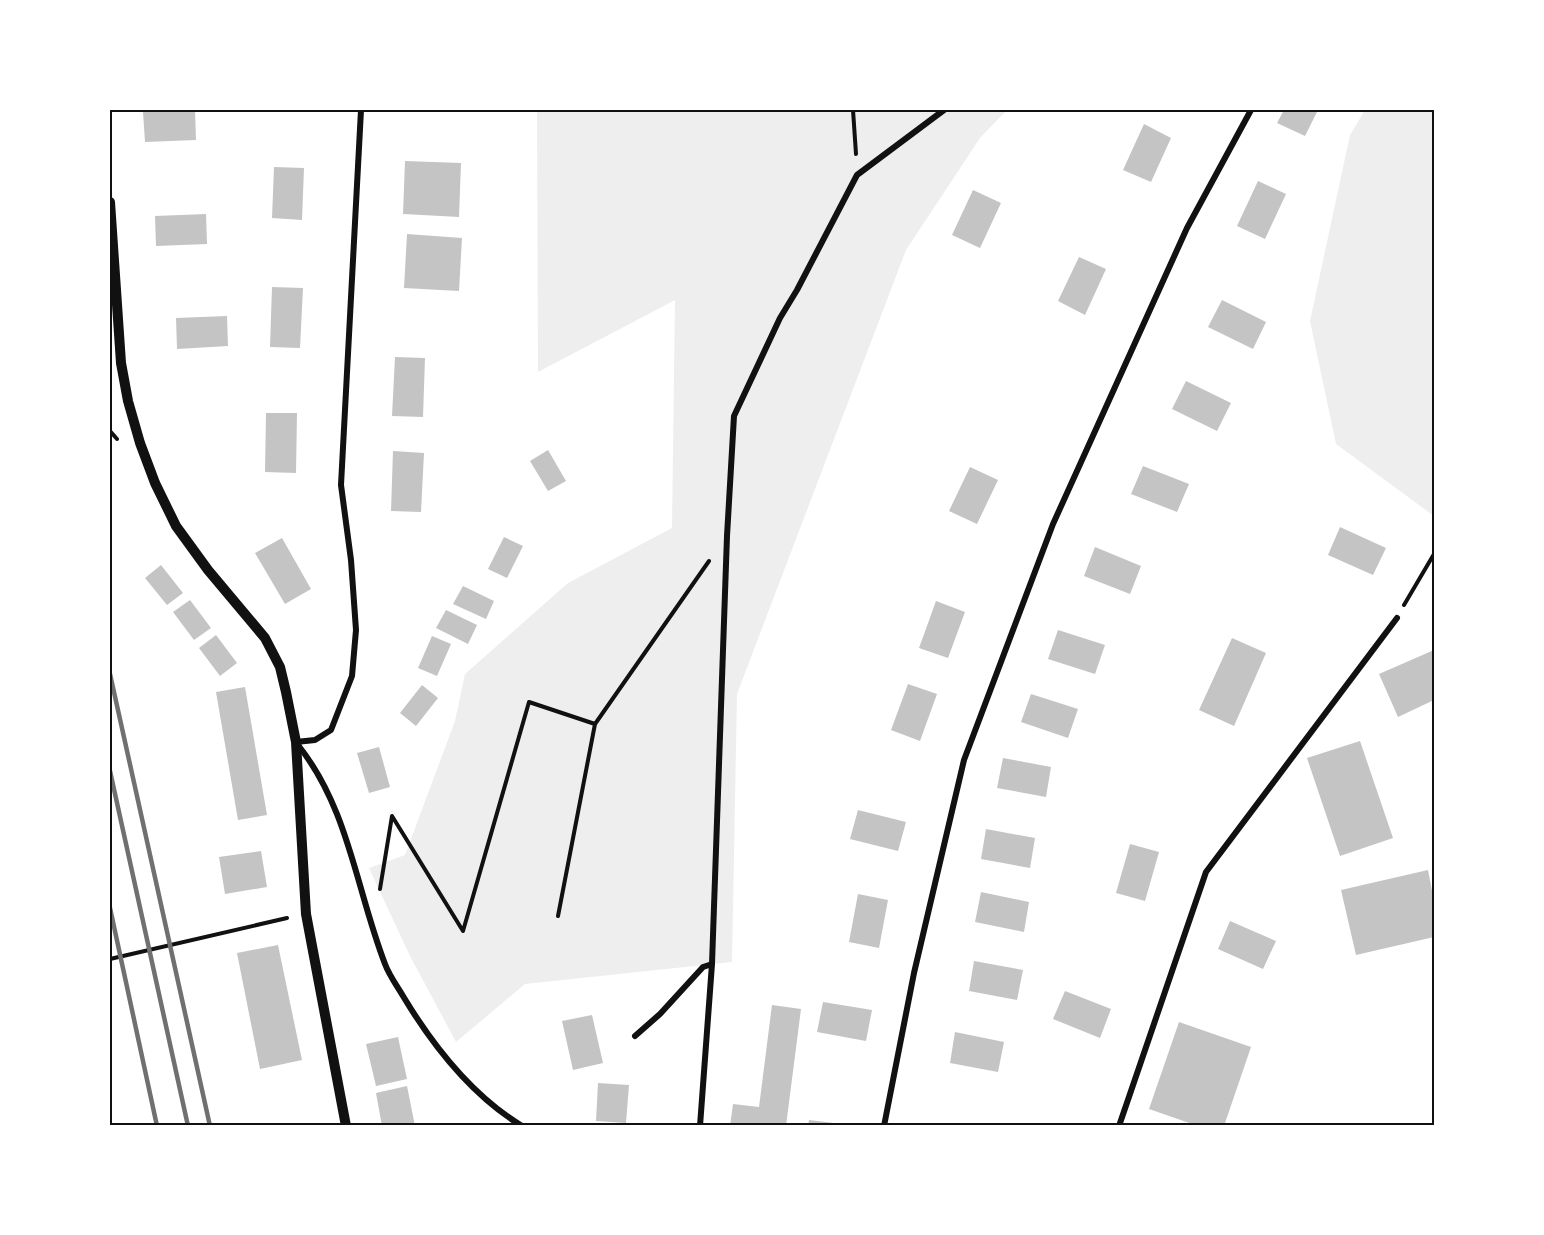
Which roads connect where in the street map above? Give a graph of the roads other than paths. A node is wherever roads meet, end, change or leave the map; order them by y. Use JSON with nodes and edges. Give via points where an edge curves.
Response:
{"nodes":[{"id":1,"x":361,"y":110,"type":"edge"},
{"id":2,"x":944,"y":110,"type":"edge"},
{"id":3,"x":1251,"y":110,"type":"edge"},
{"id":4,"x":110,"y":202,"type":"edge"},
{"id":5,"x":1397,"y":618,"type":"road end"},
{"id":6,"x":296,"y":742,"type":"junction"},
{"id":7,"x":712,"y":964,"type":"junction"},
{"id":8,"x":635,"y":1036,"type":"dead end"},
{"id":9,"x":346,"y":1125,"type":"edge"},
{"id":10,"x":522,"y":1125,"type":"edge"},
{"id":11,"x":700,"y":1125,"type":"edge"},
{"id":12,"x":884,"y":1125,"type":"edge"},
{"id":13,"x":1119,"y":1125,"type":"edge"}],
"edges":[{"from":1,"to":6,"type":"street","via":[[341,485],[356,630],[352,676],[331,730],[315,740]]},
{"from":2,"to":7,"type":"street","via":[[857,175],[780,318],[734,416]]},
{"from":3,"to":12,"type":"street","via":[[1187,228],[1053,524],[964,760],[914,973]]},
{"from":4,"to":6,"type":"street","via":[[121,363],[128,401],[155,483],[176,526],[265,638],[279,667]]},
{"from":5,"to":13,"type":"street","via":[[1206,872]]},
{"from":6,"to":9,"type":"street","via":[[306,914]]},
{"from":6,"to":10,"type":"street","via":[[315,766],[339,816],[385,966],[420,1025],[465,1080]]},
{"from":7,"to":8,"type":"street","via":[[703,966]]},
{"from":7,"to":11,"type":"street"}]}
